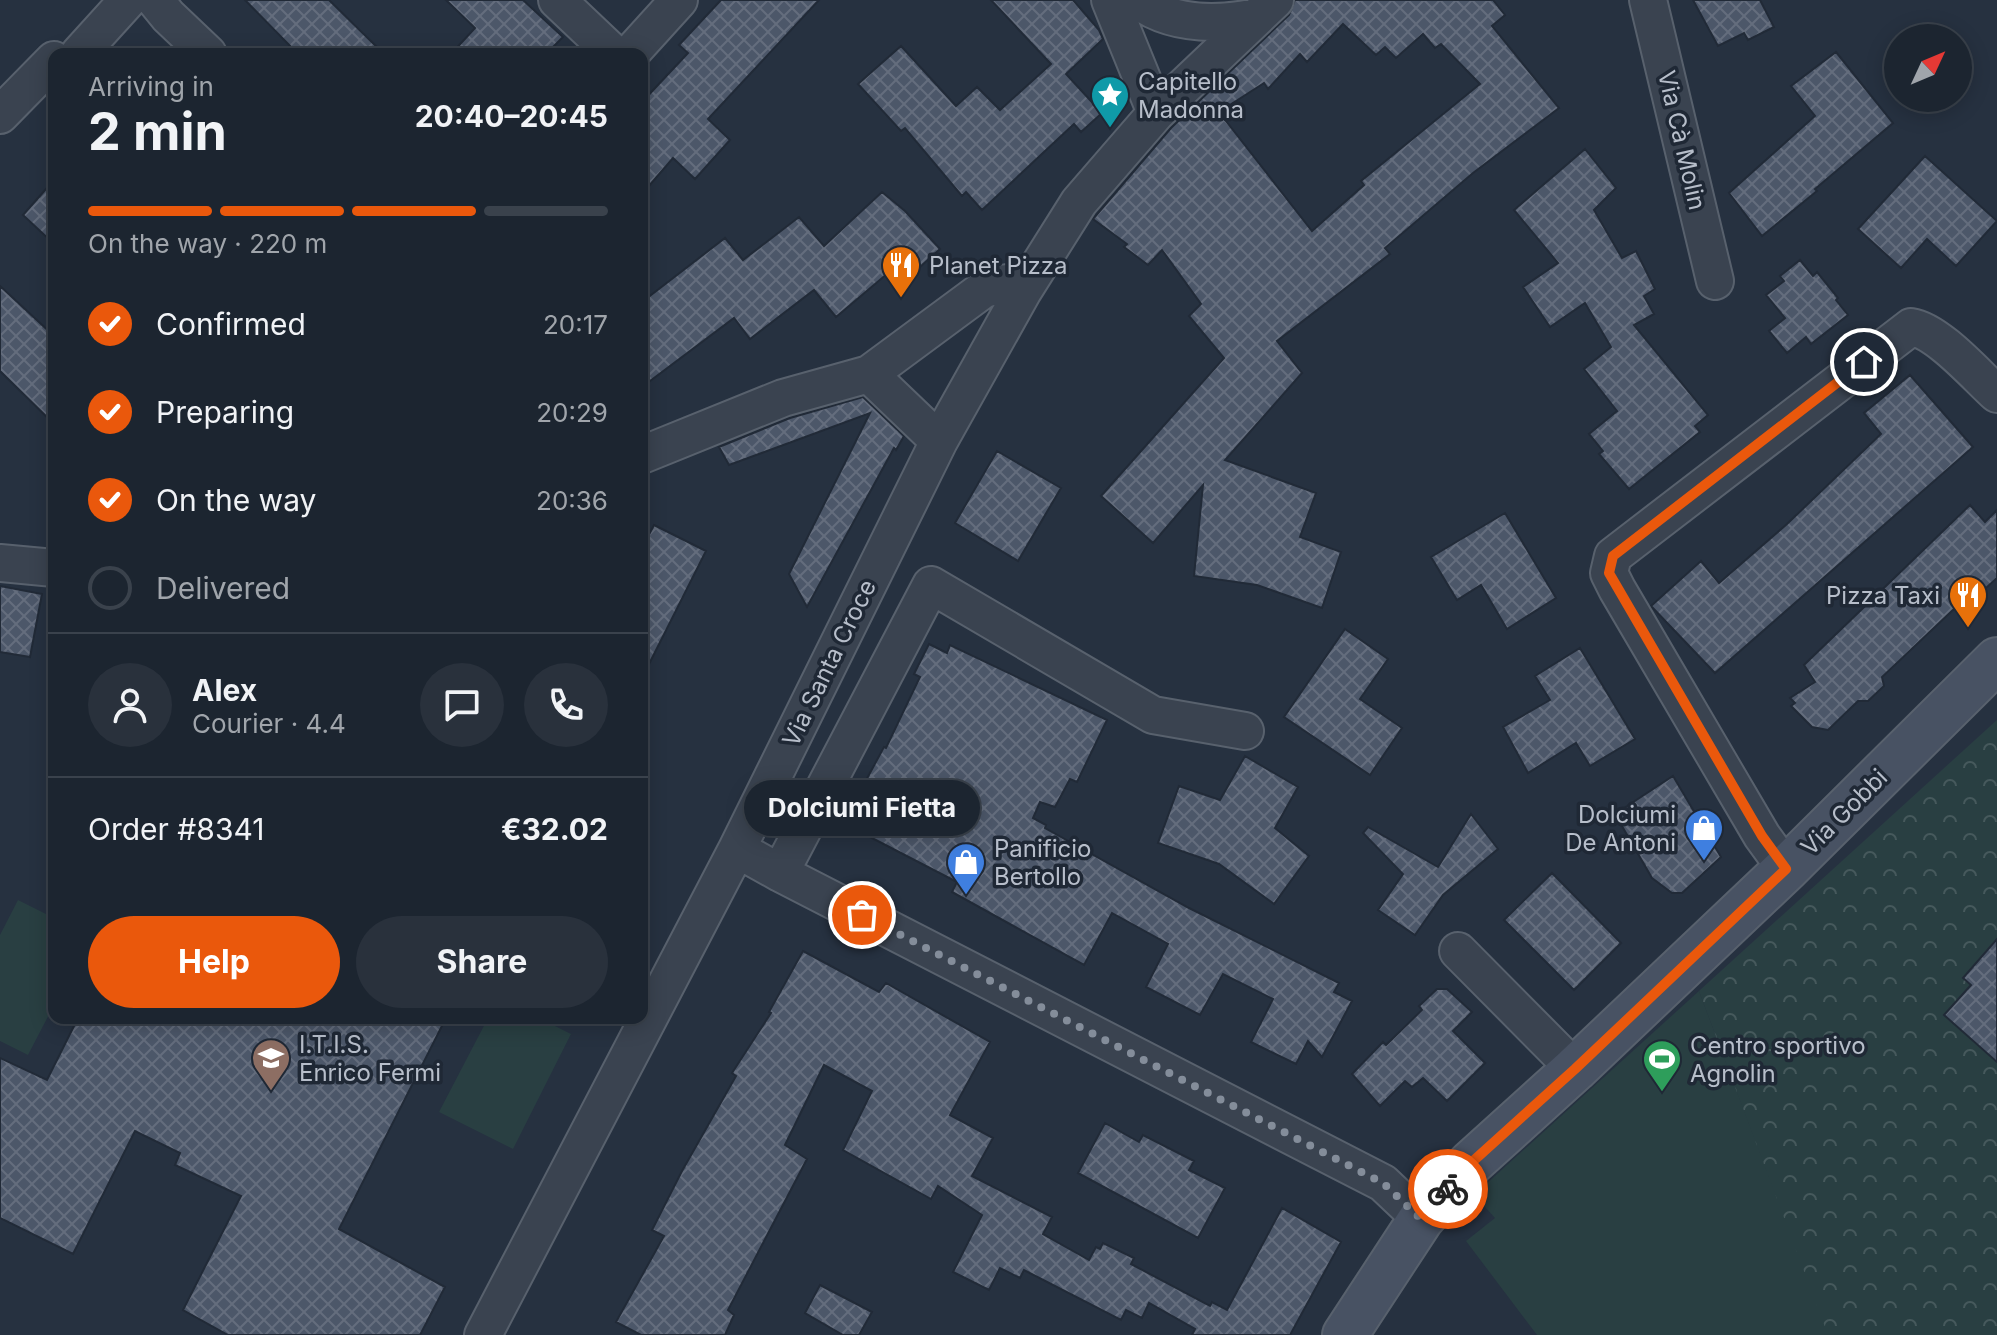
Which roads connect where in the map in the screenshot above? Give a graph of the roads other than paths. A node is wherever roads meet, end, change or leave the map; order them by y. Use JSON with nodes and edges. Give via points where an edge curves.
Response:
{"nodes":[{"id":1,"x":95,"y":0,"type":"edge"},
{"id":2,"x":128,"y":0,"type":"edge"},
{"id":3,"x":155,"y":0,"type":"edge"},
{"id":4,"x":557,"y":0,"type":"edge"},
{"id":5,"x":679,"y":0,"type":"edge"},
{"id":6,"x":1110,"y":0,"type":"edge"},
{"id":7,"x":1137,"y":0,"type":"edge"},
{"id":8,"x":1648,"y":0,"type":"edge"},
{"id":9,"x":1266,"y":9,"type":"edge"},
{"id":10,"x":66,"y":48,"type":"edge"},
{"id":11,"x":84,"y":48,"type":"edge"},
{"id":12,"x":202,"y":48,"type":"edge"},
{"id":13,"x":608,"y":48,"type":"edge"},
{"id":14,"x":635,"y":48,"type":"edge"},
{"id":15,"x":48,"y":66,"type":"edge"},
{"id":16,"x":48,"y":84,"type":"edge"},
{"id":17,"x":1156,"y":113,"type":"junction"},
{"id":18,"x":0,"y":115,"type":"edge"},
{"id":19,"x":0,"y":132,"type":"edge"},
{"id":20,"x":1715,"y":281,"type":"dead end"},
{"id":21,"x":1023,"y":291,"type":"junction"},
{"id":22,"x":869,"y":374,"type":"junction"},
{"id":23,"x":1997,"y":394,"type":"edge"},
{"id":24,"x":939,"y":441,"type":"junction"},
{"id":25,"x":648,"y":453,"type":"edge"},
{"id":26,"x":0,"y":563,"type":"edge"},
{"id":27,"x":48,"y":567,"type":"edge"},
{"id":28,"x":1997,"y":660,"type":"edge"},
{"id":29,"x":1245,"y":731,"type":"dead end"},
{"id":30,"x":737,"y":849,"type":"junction"},
{"id":31,"x":1786,"y":869,"type":"junction"},
{"id":32,"x":780,"y":873,"type":"junction"},
{"id":33,"x":1458,"y":951,"type":"dead end"},
{"id":34,"x":648,"y":1019,"type":"edge"},
{"id":35,"x":646,"y":1024,"type":"edge"},
{"id":36,"x":1575,"y":1069,"type":"junction"},
{"id":37,"x":1421,"y":1219,"type":"junction"},
{"id":38,"x":483,"y":1335,"type":"edge"},
{"id":39,"x":1345,"y":1335,"type":"edge"}],
"edges":[{"from":1,"to":10,"type":"street"},
{"from":2,"to":11,"type":"street"},
{"from":3,"to":12,"type":"street"},
{"from":4,"to":13,"type":"street"},
{"from":5,"to":14,"type":"street"},
{"from":6,"to":17,"type":"street"},
{"from":7,"to":9,"type":"street","via":[[1186,20],[1225,23]]},
{"from":8,"to":20,"type":"street","name":"Via Cà Molin"},
{"from":9,"to":17,"type":"street","name":"Via Santa Croce"},
{"from":15,"to":18,"type":"street"},
{"from":16,"to":19,"type":"street"},
{"from":17,"to":21,"type":"street","name":"Via Santa Croce","via":[[1079,202]]},
{"from":21,"to":22,"type":"street","via":[[1007,283],[984,289]]},
{"from":21,"to":24,"type":"street","name":"Via Santa Croce"},
{"from":22,"to":24,"type":"street"},
{"from":22,"to":25,"type":"street","via":[[783,398]]},
{"from":23,"to":31,"type":"street","via":[[1936,339],[1911,327],[1613,556],[1609,573],[1617,589]]},
{"from":24,"to":30,"type":"street","name":"Via Santa Croce"},
{"from":26,"to":27,"type":"street"},
{"from":28,"to":31,"type":"street","name":"Via Gobbi"},
{"from":29,"to":32,"type":"street","via":[[1153,715],[931,585]]},
{"from":30,"to":32,"type":"street"},
{"from":30,"to":34,"type":"street","name":"Via Santa Croce"},
{"from":31,"to":36,"type":"street","name":"Via Gobbi"},
{"from":32,"to":37,"type":"street","via":[[1383,1183]]},
{"from":33,"to":36,"type":"street"},
{"from":35,"to":38,"type":"street","name":"Via Santa Croce"},
{"from":36,"to":37,"type":"street","name":"Via Gobbi","via":[[1471,1163]]},
{"from":37,"to":39,"type":"street","name":"Via Gobbi"}]}
